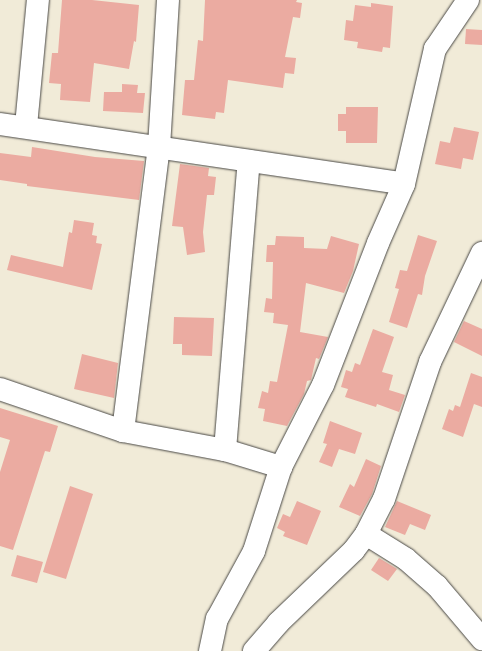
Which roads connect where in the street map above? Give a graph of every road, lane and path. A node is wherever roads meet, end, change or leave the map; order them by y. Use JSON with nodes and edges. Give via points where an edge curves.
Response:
{"nodes":[{"id":1,"x":38,"y":0,"type":"edge"},
{"id":2,"x":168,"y":0,"type":"edge"},
{"id":3,"x":468,"y":0,"type":"edge"},
{"id":4,"x":0,"y":124,"type":"edge"},
{"id":5,"x":26,"y":126,"type":"junction"},
{"id":6,"x":160,"y":147,"type":"junction"},
{"id":7,"x":249,"y":161,"type":"junction"},
{"id":8,"x":404,"y":184,"type":"junction"},
{"id":9,"x":482,"y":253,"type":"edge"},
{"id":10,"x":475,"y":287,"type":"edge"},
{"id":11,"x":0,"y":389,"type":"edge"},
{"id":12,"x":122,"y":431,"type":"junction"},
{"id":13,"x":225,"y":450,"type":"junction"},
{"id":14,"x":281,"y":467,"type":"junction"},
{"id":15,"x":366,"y":534,"type":"junction"},
{"id":16,"x":482,"y":639,"type":"edge"},
{"id":17,"x":210,"y":651,"type":"edge"},
{"id":18,"x":254,"y":651,"type":"edge"}],
"edges":[{"from":1,"to":5,"type":"street"},
{"from":2,"to":6,"type":"street"},
{"from":3,"to":8,"type":"street","via":[[435,49]]},
{"from":4,"to":5,"type":"street"},
{"from":5,"to":6,"type":"street"},
{"from":6,"to":7,"type":"street"},
{"from":6,"to":12,"type":"street"},
{"from":7,"to":8,"type":"street"},
{"from":7,"to":13,"type":"street"},
{"from":8,"to":14,"type":"street","via":[[323,385]]},
{"from":9,"to":10,"type":"street"},
{"from":10,"to":15,"type":"street","via":[[430,362],[384,499]]},
{"from":11,"to":12,"type":"street"},
{"from":12,"to":13,"type":"street"},
{"from":13,"to":14,"type":"street"},
{"from":14,"to":17,"type":"street","via":[[254,550],[217,619]]},
{"from":15,"to":16,"type":"street","via":[[406,559],[437,586]]},
{"from":15,"to":18,"type":"street"}]}
